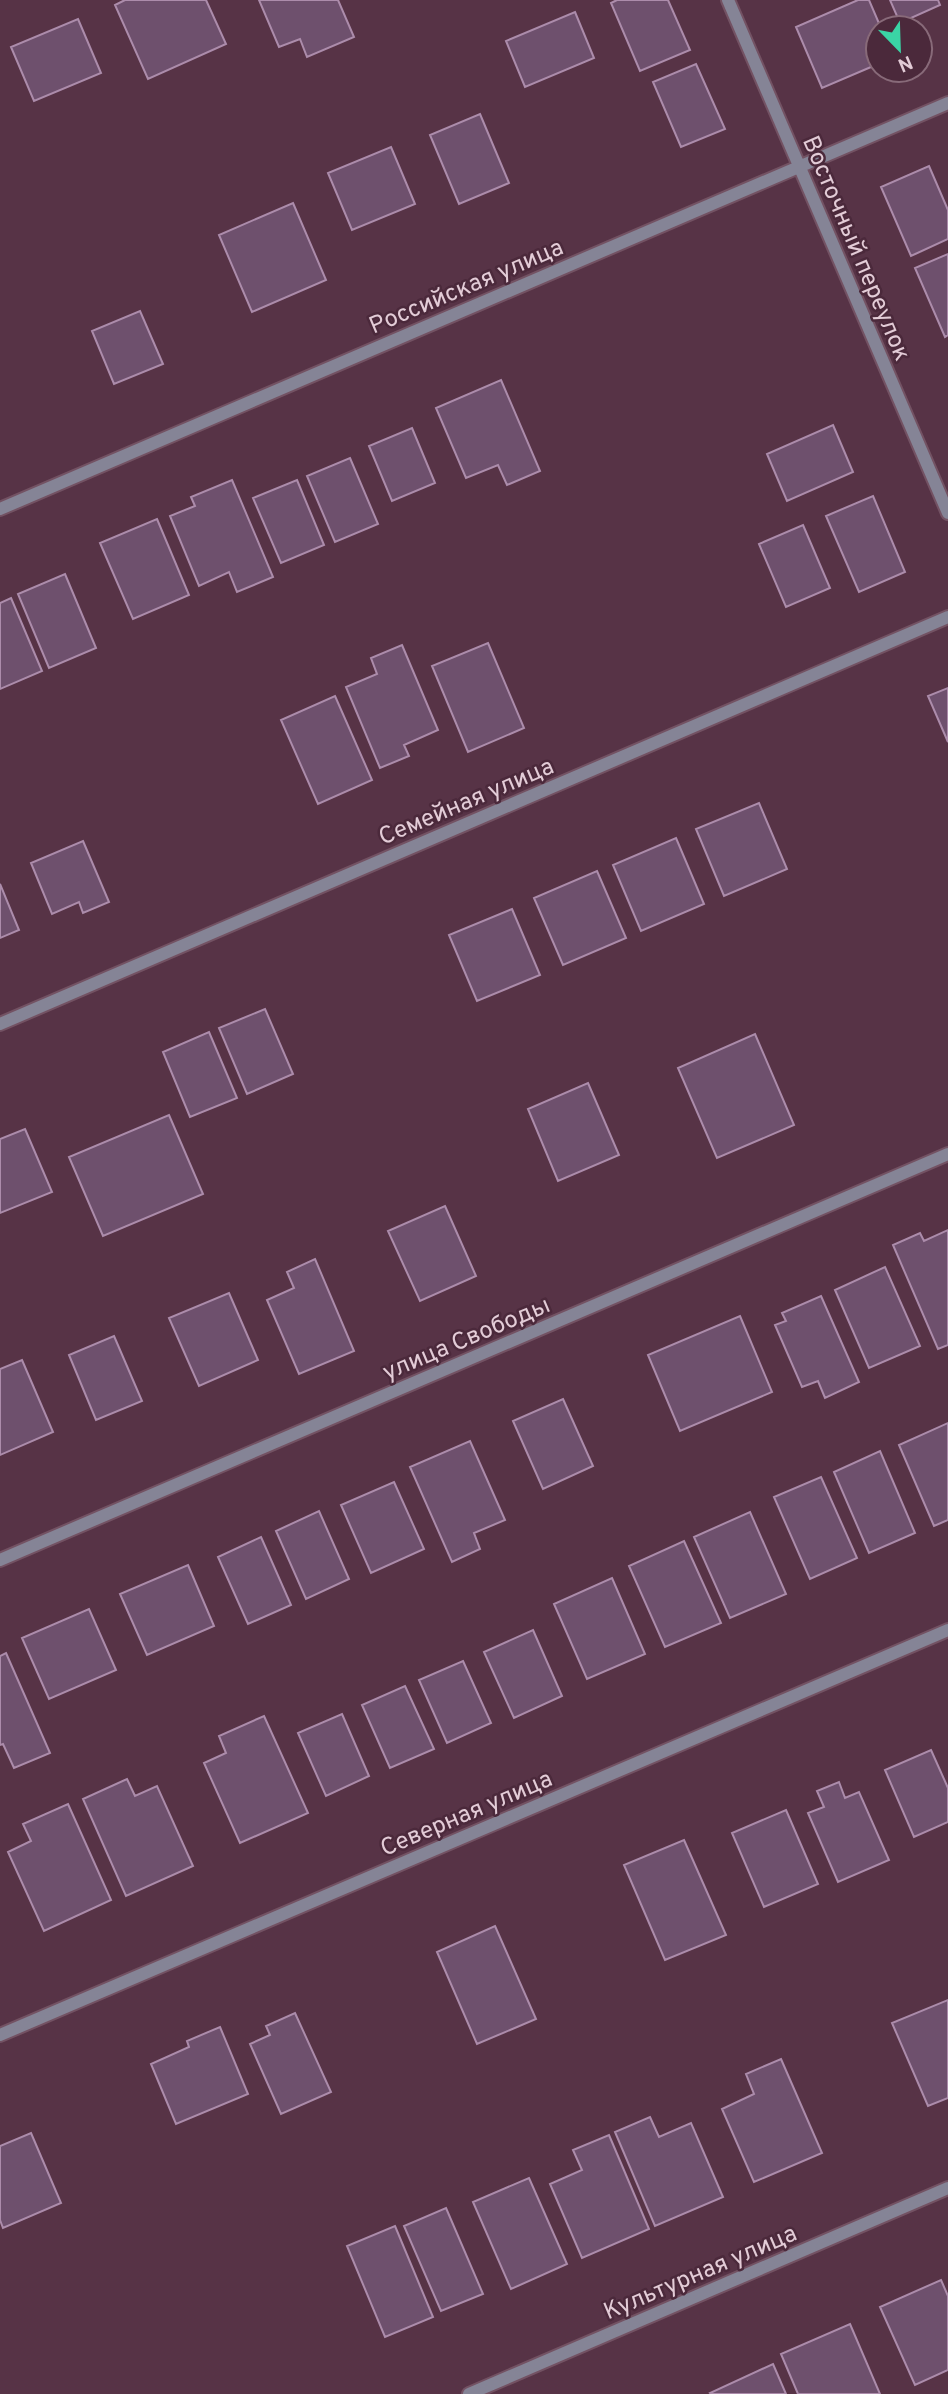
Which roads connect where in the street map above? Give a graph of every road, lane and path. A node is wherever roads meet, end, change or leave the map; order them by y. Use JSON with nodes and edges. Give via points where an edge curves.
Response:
{"nodes":[{"id":1,"x":728,"y":0,"type":"edge"},
{"id":2,"x":948,"y":103,"type":"edge"},
{"id":3,"x":799,"y":166,"type":"junction"},
{"id":4,"x":0,"y":509,"type":"edge"},
{"id":5,"x":948,"y":513,"type":"edge"},
{"id":6,"x":948,"y":617,"type":"edge"},
{"id":7,"x":0,"y":1024,"type":"edge"},
{"id":8,"x":948,"y":1154,"type":"edge"},
{"id":9,"x":0,"y":1560,"type":"edge"},
{"id":10,"x":948,"y":1630,"type":"edge"},
{"id":11,"x":0,"y":2035,"type":"edge"},
{"id":12,"x":948,"y":2188,"type":"edge"},
{"id":13,"x":469,"y":2394,"type":"edge"}],
"edges":[{"from":1,"to":3,"type":"street","name":"Восточный переулок"},
{"from":2,"to":3,"type":"street","name":"Российская улица"},
{"from":3,"to":4,"type":"street","name":"Российская улица"},
{"from":3,"to":5,"type":"street","name":"Восточный переулок"},
{"from":6,"to":7,"type":"street","name":"Семейная улица"},
{"from":8,"to":9,"type":"street","name":"улица Свободы"},
{"from":10,"to":11,"type":"street","name":"Северная улица"},
{"from":12,"to":13,"type":"street","name":"Культурная улица"}]}
